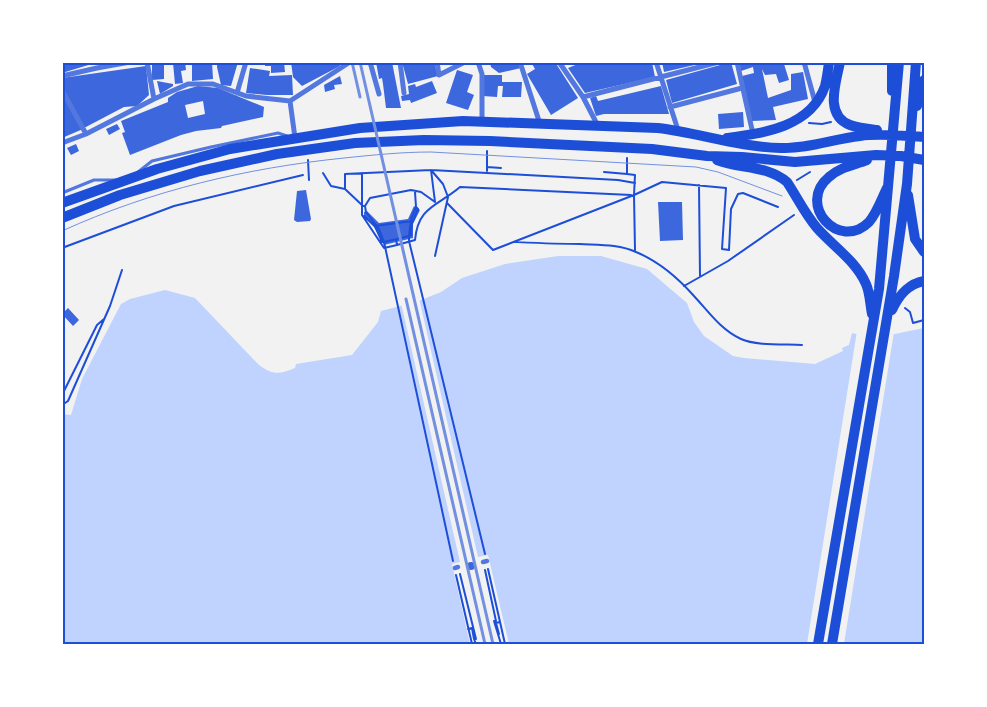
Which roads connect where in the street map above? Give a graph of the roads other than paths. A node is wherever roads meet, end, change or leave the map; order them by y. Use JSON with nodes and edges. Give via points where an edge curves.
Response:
{"nodes":[{"id":1,"x":130,"y":62,"type":"edge"},
{"id":2,"x":148,"y":62,"type":"edge"},
{"id":3,"x":246,"y":62,"type":"edge"},
{"id":4,"x":350,"y":62,"type":"edge"},
{"id":5,"x":370,"y":62,"type":"edge"},
{"id":6,"x":400,"y":62,"type":"edge"},
{"id":7,"x":437,"y":62,"type":"edge"},
{"id":8,"x":465,"y":62,"type":"edge"},
{"id":9,"x":478,"y":62,"type":"edge"},
{"id":10,"x":520,"y":62,"type":"edge"},
{"id":11,"x":568,"y":62,"type":"edge"},
{"id":12,"x":656,"y":62,"type":"edge"},
{"id":13,"x":719,"y":62,"type":"edge"},
{"id":14,"x":737,"y":62,"type":"edge"},
{"id":15,"x":804,"y":62,"type":"edge"},
{"id":16,"x":828,"y":62,"type":"edge"},
{"id":17,"x":840,"y":62,"type":"edge"},
{"id":18,"x":892,"y":62,"type":"edge"},
{"id":19,"x":899,"y":62,"type":"edge"},
{"id":20,"x":916,"y":62,"type":"edge"},
{"id":21,"x":560,"y":64,"type":"edge"},
{"id":22,"x":96,"y":65,"type":"edge"},
{"id":23,"x":343,"y":65,"type":"edge"},
{"id":24,"x":62,"y":76,"type":"edge"},
{"id":25,"x":661,"y":78,"type":"junction"},
{"id":26,"x":924,"y":80,"type":"edge"},
{"id":27,"x":742,"y":88,"type":"junction"},
{"id":28,"x":62,"y":90,"type":"edge"},
{"id":29,"x":237,"y":93,"type":"junction"},
{"id":30,"x":404,"y":93,"type":"dead end"},
{"id":31,"x":379,"y":94,"type":"dead end"},
{"id":32,"x":583,"y":97,"type":"junction"},
{"id":33,"x":154,"y":99,"type":"junction"},
{"id":34,"x":290,"y":101,"type":"junction"},
{"id":35,"x":815,"y":103,"type":"junction"},
{"id":36,"x":670,"y":107,"type":"junction"},
{"id":37,"x":895,"y":115,"type":"junction"},
{"id":38,"x":912,"y":116,"type":"junction"},
{"id":39,"x":482,"y":122,"type":"junction"},
{"id":40,"x":540,"y":124,"type":"junction"},
{"id":41,"x":598,"y":126,"type":"junction"},
{"id":42,"x":678,"y":130,"type":"junction"},
{"id":43,"x":86,"y":134,"type":"junction"},
{"id":44,"x":753,"y":134,"type":"junction"},
{"id":45,"x":889,"y":135,"type":"junction"},
{"id":46,"x":924,"y":137,"type":"edge"},
{"id":47,"x":294,"y":138,"type":"junction"},
{"id":48,"x":718,"y":139,"type":"junction"},
{"id":49,"x":62,"y":143,"type":"edge"},
{"id":50,"x":876,"y":155,"type":"junction"},
{"id":51,"x":707,"y":156,"type":"junction"},
{"id":52,"x":924,"y":160,"type":"edge"},
{"id":53,"x":127,"y":180,"type":"junction"},
{"id":54,"x":890,"y":182,"type":"junction"},
{"id":55,"x":907,"y":184,"type":"junction"},
{"id":56,"x":62,"y":194,"type":"edge"},
{"id":57,"x":62,"y":203,"type":"edge"},
{"id":58,"x":62,"y":218,"type":"edge"},
{"id":59,"x":924,"y":252,"type":"edge"},
{"id":60,"x":924,"y":280,"type":"edge"},
{"id":61,"x":873,"y":320,"type":"junction"},
{"id":62,"x":886,"y":322,"type":"junction"},
{"id":63,"x":818,"y":644,"type":"edge"},
{"id":64,"x":832,"y":644,"type":"edge"}],
"edges":[{"from":1,"to":22,"type":"street"},
{"from":2,"to":33,"type":"street"},
{"from":3,"to":29,"type":"street"},
{"from":4,"to":23,"type":"street"},
{"from":5,"to":31,"type":"street"},
{"from":6,"to":30,"type":"street"},
{"from":7,"to":8,"type":"street","via":[[439,74]]},
{"from":9,"to":39,"type":"street","via":[[482,74]]},
{"from":10,"to":40,"type":"street"},
{"from":11,"to":21,"type":"street"},
{"from":12,"to":25,"type":"street"},
{"from":13,"to":25,"type":"street"},
{"from":14,"to":27,"type":"street"},
{"from":15,"to":35,"type":"street"},
{"from":16,"to":35,"type":"main road","via":[[826,84]]},
{"from":17,"to":45,"type":"main road","via":[[833,102],[836,115],[847,124]]},
{"from":18,"to":37,"type":"main road","via":[[891,90]]},
{"from":19,"to":37,"type":"main road"},
{"from":20,"to":38,"type":"main road"},
{"from":21,"to":32,"type":"street"},
{"from":22,"to":24,"type":"street"},
{"from":23,"to":34,"type":"street"},
{"from":25,"to":32,"type":"street"},
{"from":25,"to":36,"type":"street"},
{"from":26,"to":38,"type":"main road"},
{"from":27,"to":36,"type":"street"},
{"from":27,"to":44,"type":"street"},
{"from":28,"to":43,"type":"street"},
{"from":29,"to":33,"type":"street","via":[[213,84],[188,84]]},
{"from":29,"to":34,"type":"street"},
{"from":32,"to":41,"type":"street"},
{"from":33,"to":43,"type":"street"},
{"from":34,"to":47,"type":"street"},
{"from":35,"to":44,"type":"main road","via":[[786,126]]},
{"from":36,"to":42,"type":"street"},
{"from":37,"to":54,"type":"main road"},
{"from":38,"to":55,"type":"main road"},
{"from":39,"to":40,"type":"main road"},
{"from":39,"to":47,"type":"main road","via":[[360,128]]},
{"from":40,"to":41,"type":"main road"},
{"from":41,"to":42,"type":"main road"},
{"from":42,"to":48,"type":"main road"},
{"from":43,"to":49,"type":"street"},
{"from":44,"to":48,"type":"main road"},
{"from":45,"to":46,"type":"main road"},
{"from":45,"to":48,"type":"main road","via":[[859,136],[783,148]]},
{"from":47,"to":53,"type":"main road","via":[[186,161]]},
{"from":50,"to":51,"type":"main road","via":[[795,162]]},
{"from":50,"to":52,"type":"main road"},
{"from":50,"to":54,"type":"main road","via":[[846,166],[824,181],[817,200],[821,216],[841,231],[860,228],[872,217]]},
{"from":51,"to":58,"type":"main road","via":[[628,148],[472,141],[355,143],[277,154],[166,180]]},
{"from":51,"to":61,"type":"main road","via":[[724,163],[761,169],[783,178],[808,217],[860,273],[868,289]]},
{"from":53,"to":56,"type":"lane","via":[[94,180]]},
{"from":53,"to":57,"type":"main road"},
{"from":54,"to":61,"type":"main road"},
{"from":55,"to":59,"type":"main road","via":[[916,239]]},
{"from":55,"to":62,"type":"main road"},
{"from":60,"to":62,"type":"main road","via":[[907,288]]},
{"from":61,"to":63,"type":"main road"},
{"from":62,"to":64,"type":"main road"}]}
